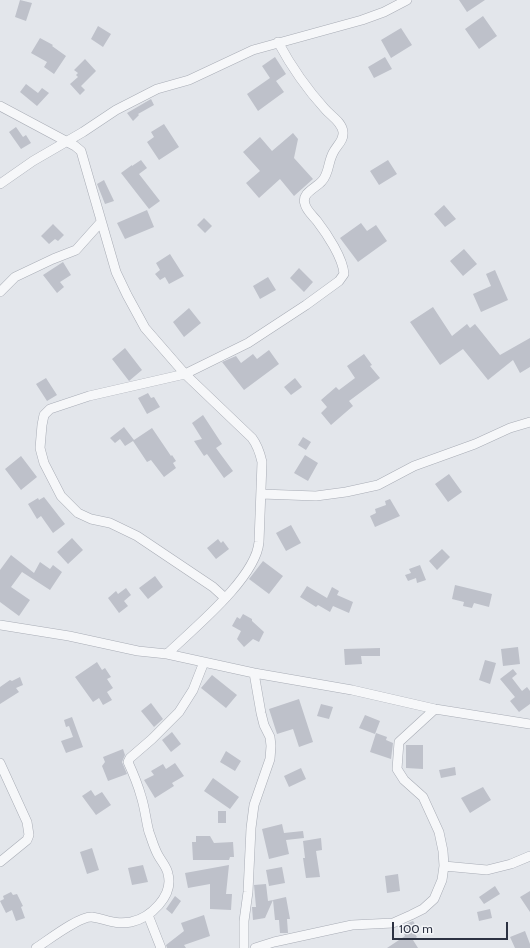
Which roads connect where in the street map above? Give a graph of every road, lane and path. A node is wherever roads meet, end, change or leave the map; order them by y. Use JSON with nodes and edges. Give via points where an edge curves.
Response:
{"nodes":[{"id":1,"x":407,"y":0,"type":"edge"},
{"id":2,"x":278,"y":42,"type":"junction"},
{"id":3,"x":0,"y":106,"type":"edge"},
{"id":4,"x":66,"y":141,"type":"junction"},
{"id":5,"x":0,"y":184,"type":"edge"},
{"id":6,"x":101,"y":222,"type":"junction"},
{"id":7,"x":0,"y":292,"type":"edge"},
{"id":8,"x":185,"y":374,"type":"junction"},
{"id":9,"x":530,"y":422,"type":"edge"},
{"id":10,"x":261,"y":494,"type":"junction"},
{"id":11,"x":225,"y":598,"type":"junction"},
{"id":12,"x":0,"y":624,"type":"edge"},
{"id":13,"x":167,"y":654,"type":"junction"},
{"id":14,"x":204,"y":662,"type":"junction"},
{"id":15,"x":254,"y":673,"type":"junction"},
{"id":16,"x":435,"y":709,"type":"junction"},
{"id":17,"x":530,"y":724,"type":"edge"},
{"id":18,"x":0,"y":763,"type":"edge"},
{"id":19,"x":530,"y":856,"type":"edge"},
{"id":20,"x":0,"y":862,"type":"edge"},
{"id":21,"x":444,"y":866,"type":"junction"},
{"id":22,"x":148,"y":915,"type":"junction"},
{"id":23,"x":36,"y":948,"type":"edge"},
{"id":24,"x":161,"y":948,"type":"edge"},
{"id":25,"x":244,"y":948,"type":"edge"},
{"id":26,"x":254,"y":948,"type":"edge"}],
"edges":[{"from":1,"to":2,"type":"street","via":[[362,20]]},
{"from":2,"to":4,"type":"street","via":[[253,50],[189,80],[144,95]]},
{"from":2,"to":8,"type":"street","via":[[290,65],[308,90],[342,126],[343,138],[332,154],[323,181],[304,198],[305,204],[332,244],[344,274],[306,305],[248,343]]},
{"from":3,"to":4,"type":"street"},
{"from":4,"to":5,"type":"street"},
{"from":4,"to":6,"type":"street","via":[[81,151]]},
{"from":6,"to":7,"type":"street","via":[[76,250],[16,277]]},
{"from":6,"to":8,"type":"street","via":[[116,272],[127,296],[145,328]]},
{"from":8,"to":10,"type":"street","via":[[256,443],[262,462]]},
{"from":8,"to":11,"type":"street","via":[[90,396],[50,409],[44,415],[40,448],[44,463],[61,496],[78,513],[110,523],[137,536],[213,587]]},
{"from":9,"to":10,"type":"street","via":[[414,466],[378,485],[316,496]]},
{"from":10,"to":11,"type":"street","via":[[258,550],[251,565]]},
{"from":11,"to":13,"type":"street"},
{"from":12,"to":13,"type":"street","via":[[138,651]]},
{"from":13,"to":14,"type":"street"},
{"from":14,"to":15,"type":"street"},
{"from":14,"to":22,"type":"street","via":[[193,690],[179,712],[128,762],[142,797],[149,831],[169,880],[167,893]]},
{"from":15,"to":16,"type":"street","via":[[352,690]]},
{"from":15,"to":25,"type":"street","via":[[264,726],[270,737],[271,746],[270,759],[254,805]]},
{"from":16,"to":17,"type":"street"},
{"from":16,"to":21,"type":"street","via":[[399,742],[397,769],[404,780],[422,796],[429,808],[439,832]]},
{"from":18,"to":20,"type":"street","via":[[29,830],[27,840]]},
{"from":19,"to":21,"type":"street","via":[[512,864],[487,870]]},
{"from":21,"to":26,"type":"street","via":[[442,880],[434,899],[411,916],[393,923],[352,925]]},
{"from":22,"to":23,"type":"street","via":[[134,921],[115,923],[92,917],[86,918]]},
{"from":22,"to":24,"type":"street"}]}
